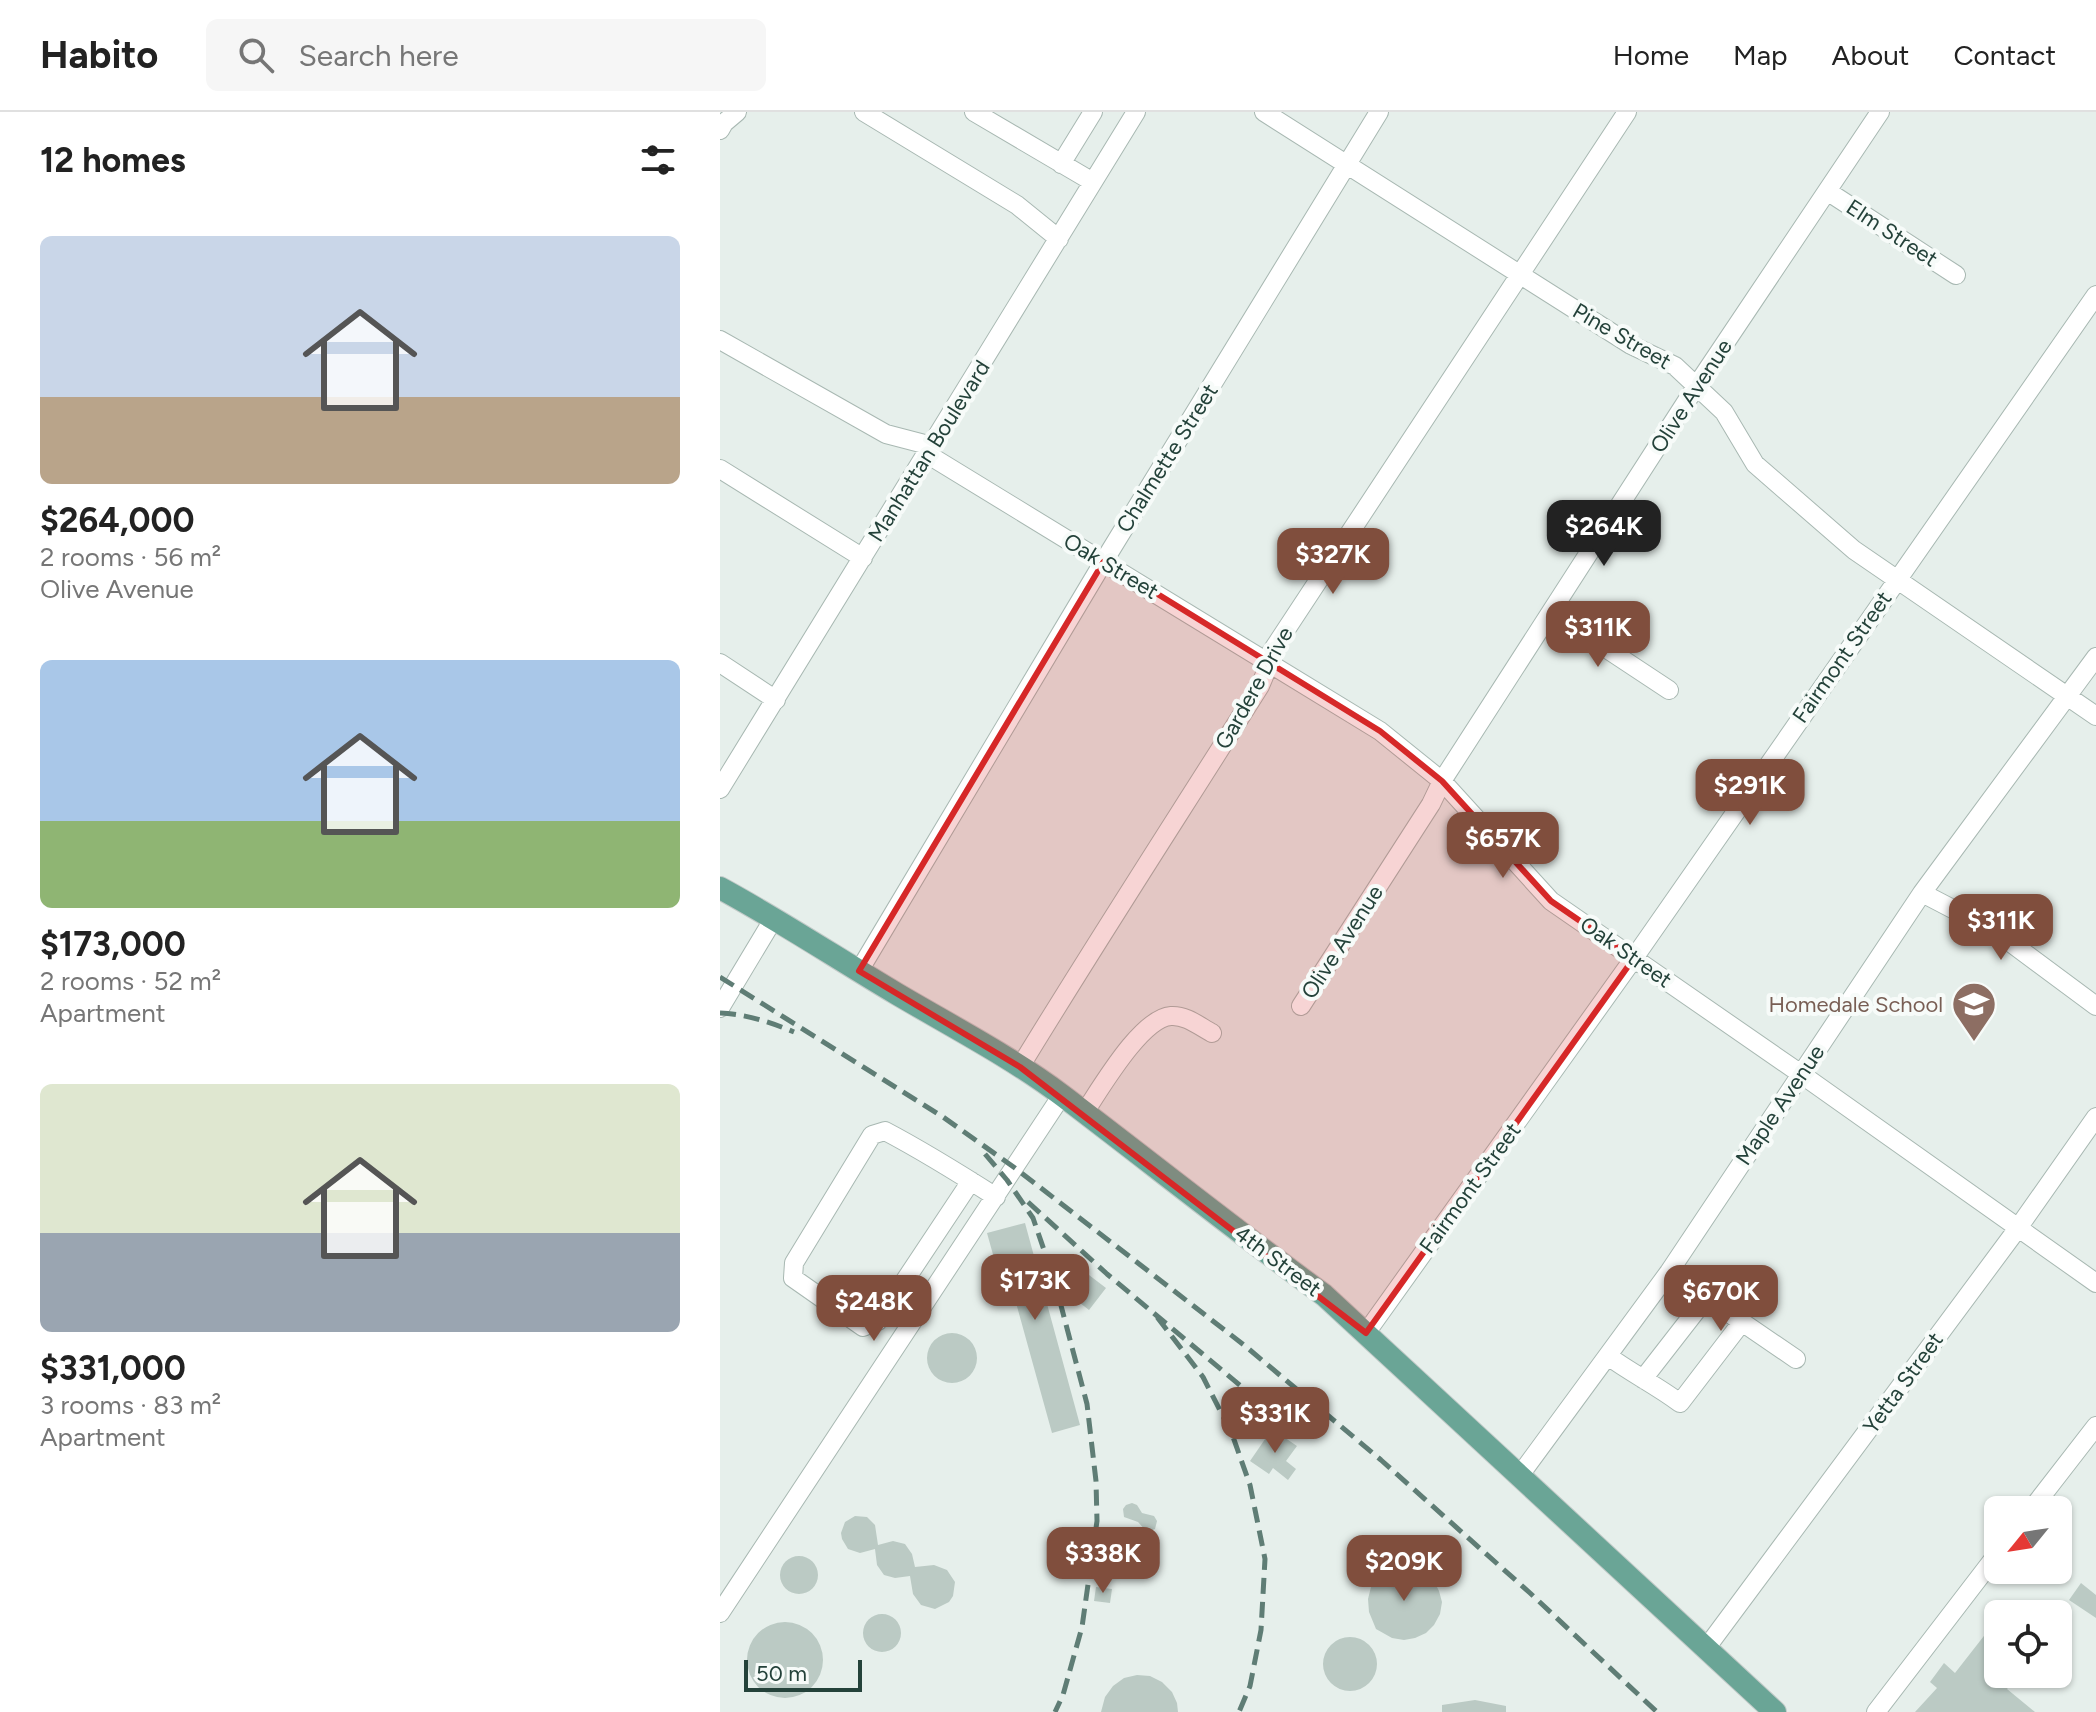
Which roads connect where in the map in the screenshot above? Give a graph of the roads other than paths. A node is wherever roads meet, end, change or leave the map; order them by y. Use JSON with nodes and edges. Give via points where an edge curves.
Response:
{"nodes":[{"id":1,"x":737,"y":112,"type":"edge"},
{"id":2,"x":864,"y":112,"type":"edge"},
{"id":3,"x":974,"y":112,"type":"edge"},
{"id":4,"x":1093,"y":112,"type":"edge"},
{"id":5,"x":1136,"y":112,"type":"edge"},
{"id":6,"x":1264,"y":112,"type":"edge"},
{"id":7,"x":1379,"y":112,"type":"edge"},
{"id":8,"x":1627,"y":112,"type":"edge"},
{"id":9,"x":1880,"y":112,"type":"edge"},
{"id":10,"x":720,"y":130,"type":"edge"},
{"id":11,"x":1348,"y":163,"type":"junction"},
{"id":12,"x":1061,"y":164,"type":"junction"},
{"id":13,"x":1093,"y":182,"type":"junction"},
{"id":14,"x":1827,"y":191,"type":"junction"},
{"id":15,"x":1059,"y":239,"type":"junction"},
{"id":16,"x":1519,"y":273,"type":"junction"},
{"id":17,"x":1956,"y":275,"type":"dead end"},
{"id":18,"x":2096,"y":295,"type":"edge"},
{"id":19,"x":720,"y":340,"type":"edge"},
{"id":20,"x":1697,"y":385,"type":"junction"},
{"id":21,"x":930,"y":450,"type":"junction"},
{"id":22,"x":720,"y":469,"type":"edge"},
{"id":23,"x":863,"y":558,"type":"junction"},
{"id":24,"x":1104,"y":561,"type":"junction"},
{"id":25,"x":1897,"y":579,"type":"junction"},
{"id":26,"x":1551,"y":612,"type":"junction"},
{"id":27,"x":2096,"y":657,"type":"edge"},
{"id":28,"x":1266,"y":660,"type":"junction"},
{"id":29,"x":720,"y":663,"type":"edge"},
{"id":30,"x":1669,"y":690,"type":"dead end"},
{"id":31,"x":2067,"y":697,"type":"junction"},
{"id":32,"x":776,"y":700,"type":"junction"},
{"id":33,"x":2096,"y":716,"type":"edge"},
{"id":34,"x":1442,"y":781,"type":"junction"},
{"id":35,"x":720,"y":789,"type":"edge"},
{"id":36,"x":720,"y":888,"type":"edge"},
{"id":37,"x":1922,"y":893,"type":"junction"},
{"id":38,"x":774,"y":918,"type":"junction"},
{"id":39,"x":1634,"y":958,"type":"junction"},
{"id":40,"x":859,"y":971,"type":"junction"},
{"id":41,"x":1301,"y":1006,"type":"dead end"},
{"id":42,"x":2096,"y":1006,"type":"edge"},
{"id":43,"x":720,"y":1008,"type":"edge"},
{"id":44,"x":1212,"y":1033,"type":"dead end"},
{"id":45,"x":1020,"y":1067,"type":"junction"},
{"id":46,"x":1801,"y":1074,"type":"junction"},
{"id":47,"x":1062,"y":1095,"type":"junction"},
{"id":48,"x":1084,"y":1113,"type":"junction"},
{"id":49,"x":2096,"y":1117,"type":"edge"},
{"id":50,"x":971,"y":1181,"type":"junction"},
{"id":51,"x":996,"y":1197,"type":"junction"},
{"id":52,"x":2018,"y":1228,"type":"junction"},
{"id":53,"x":1669,"y":1272,"type":"junction"},
{"id":54,"x":2096,"y":1283,"type":"edge"},
{"id":55,"x":1706,"y":1298,"type":"junction"},
{"id":56,"x":1742,"y":1322,"type":"junction"},
{"id":57,"x":1366,"y":1333,"type":"junction"},
{"id":58,"x":1608,"y":1356,"type":"junction"},
{"id":59,"x":1796,"y":1359,"type":"dead end"},
{"id":60,"x":1643,"y":1379,"type":"junction"},
{"id":61,"x":2096,"y":1426,"type":"edge"},
{"id":62,"x":1520,"y":1475,"type":"junction"},
{"id":63,"x":2042,"y":1496,"type":"edge"},
{"id":64,"x":1984,"y":1571,"type":"edge"},
{"id":65,"x":720,"y":1613,"type":"edge"},
{"id":66,"x":1707,"y":1647,"type":"junction"},
{"id":67,"x":1775,"y":1712,"type":"edge"},
{"id":68,"x":1876,"y":1712,"type":"edge"}],
"edges":[{"from":1,"to":10,"type":"street"},
{"from":2,"to":15,"type":"street","via":[[1017,205]]},
{"from":3,"to":12,"type":"street"},
{"from":4,"to":12,"type":"street"},
{"from":5,"to":13,"type":"street","name":"Manhattan Boulevard"},
{"from":6,"to":11,"type":"street","name":"Pine Street"},
{"from":7,"to":11,"type":"street","name":"Chalmette Street"},
{"from":8,"to":16,"type":"street","name":"Gardere Drive"},
{"from":9,"to":14,"type":"street","name":"Olive Avenue"},
{"from":11,"to":16,"type":"street","name":"Pine Street"},
{"from":11,"to":24,"type":"street","name":"Chalmette Street"},
{"from":12,"to":13,"type":"street"},
{"from":13,"to":15,"type":"street","name":"Manhattan Boulevard"},
{"from":14,"to":17,"type":"street","name":"Elm Street"},
{"from":14,"to":20,"type":"street","name":"Olive Avenue"},
{"from":15,"to":21,"type":"street","name":"Manhattan Boulevard"},
{"from":16,"to":20,"type":"street","name":"Pine Street","via":[[1631,345],[1675,366]]},
{"from":16,"to":28,"type":"street","name":"Gardere Drive"},
{"from":18,"to":25,"type":"street","name":"Fairmont Street"},
{"from":19,"to":21,"type":"street","name":"Oak Street","via":[[886,434]]},
{"from":20,"to":25,"type":"street","name":"Pine Street","via":[[1724,412],[1755,464],[1854,550]]},
{"from":20,"to":26,"type":"street","name":"Olive Avenue"},
{"from":21,"to":23,"type":"street","name":"Manhattan Boulevard"},
{"from":21,"to":24,"type":"street","name":"Oak Street"},
{"from":22,"to":23,"type":"street"},
{"from":23,"to":32,"type":"street","name":"Manhattan Boulevard"},
{"from":24,"to":28,"type":"street","name":"Oak Street"},
{"from":24,"to":40,"type":"street","name":"Chalmette Street"},
{"from":25,"to":31,"type":"street","name":"Pine Street"},
{"from":25,"to":39,"type":"street","name":"Fairmont Street"},
{"from":26,"to":30,"type":"street"},
{"from":26,"to":34,"type":"street","name":"Olive Avenue"},
{"from":27,"to":31,"type":"street","name":"Maple Avenue"},
{"from":28,"to":34,"type":"street","name":"Oak Street","via":[[1380,731]]},
{"from":28,"to":45,"type":"street","name":"Gardere Drive","via":[[1260,686]]},
{"from":29,"to":32,"type":"street"},
{"from":31,"to":33,"type":"street","name":"Pine Street"},
{"from":31,"to":37,"type":"street","name":"Maple Avenue"},
{"from":32,"to":35,"type":"street","name":"Manhattan Boulevard"},
{"from":34,"to":39,"type":"street","name":"Oak Street","via":[[1551,901]]},
{"from":34,"to":41,"type":"street","name":"Olive Avenue"},
{"from":36,"to":38,"type":"main road","name":"4th Street"},
{"from":37,"to":42,"type":"street","via":[[1995,931]]},
{"from":37,"to":46,"type":"street","name":"Maple Avenue"},
{"from":38,"to":40,"type":"main road","name":"4th Street"},
{"from":38,"to":43,"type":"street"},
{"from":39,"to":46,"type":"street","name":"Oak Street"},
{"from":39,"to":57,"type":"street","name":"Fairmont Street"},
{"from":40,"to":45,"type":"main road","name":"4th Street"},
{"from":44,"to":48,"type":"street","via":[[1184,1017],[1155,1022],[1131,1045]]},
{"from":45,"to":47,"type":"main road","name":"4th Street"},
{"from":46,"to":52,"type":"street","name":"Oak Street"},
{"from":46,"to":53,"type":"street","name":"Maple Avenue"},
{"from":47,"to":48,"type":"main road","name":"4th Street"},
{"from":47,"to":51,"type":"street"},
{"from":48,"to":57,"type":"main road","name":"4th Street","via":[[1324,1295]]},
{"from":49,"to":52,"type":"street","name":"Yetta Street"},
{"from":50,"to":50,"type":"street","via":[[885,1131],[872,1135],[794,1263],[793,1278],[863,1327],[878,1321]]},
{"from":50,"to":51,"type":"street"},
{"from":51,"to":65,"type":"street"},
{"from":52,"to":54,"type":"street","name":"Oak Street"},
{"from":52,"to":66,"type":"street","name":"Yetta Street"},
{"from":53,"to":55,"type":"street"},
{"from":53,"to":58,"type":"street","name":"Maple Avenue"},
{"from":55,"to":56,"type":"street"},
{"from":55,"to":60,"type":"street"},
{"from":56,"to":59,"type":"street"},
{"from":56,"to":60,"type":"street","via":[[1680,1403]]},
{"from":57,"to":62,"type":"main road","name":"4th Street"},
{"from":58,"to":60,"type":"street"},
{"from":58,"to":62,"type":"street","name":"Maple Avenue"},
{"from":61,"to":63,"type":"street"},
{"from":62,"to":66,"type":"main road","name":"4th Street"},
{"from":64,"to":68,"type":"street"},
{"from":66,"to":67,"type":"main road","name":"4th Street"}]}
